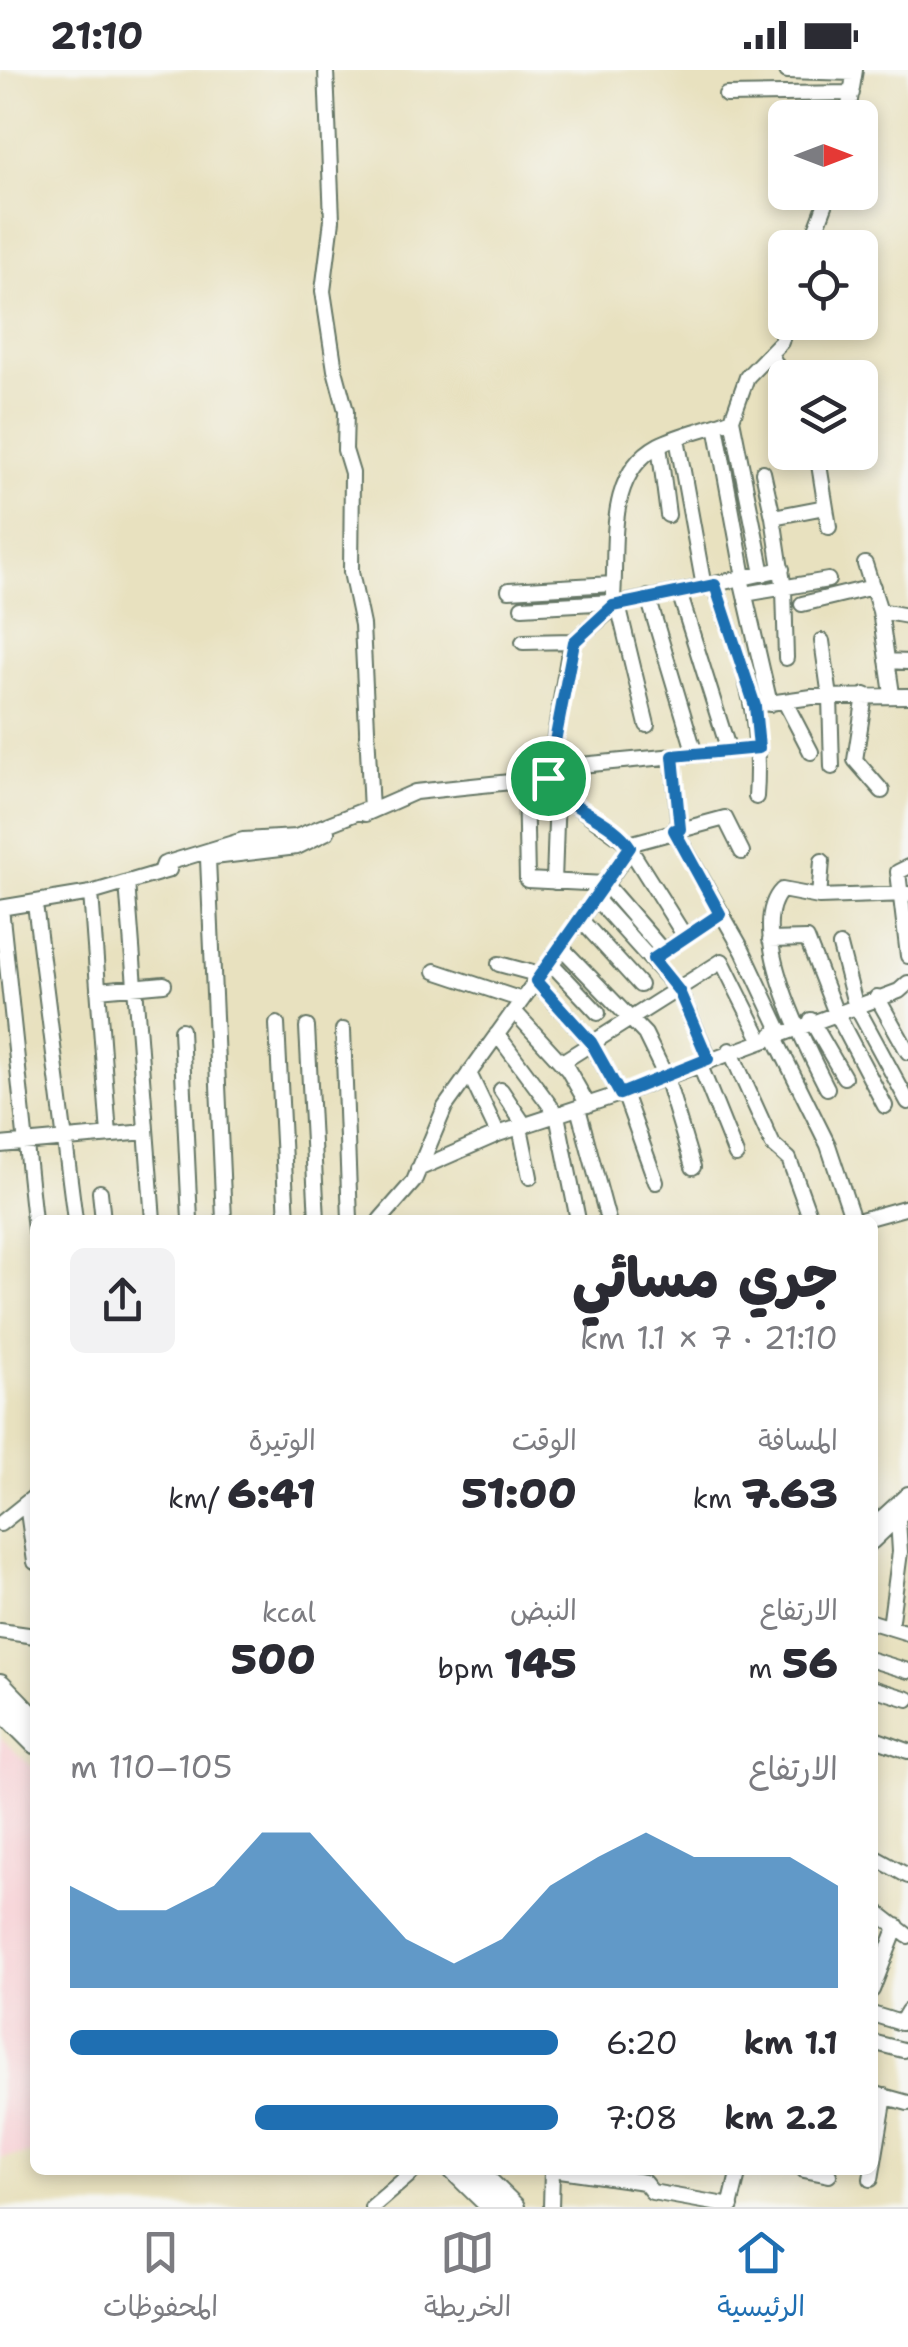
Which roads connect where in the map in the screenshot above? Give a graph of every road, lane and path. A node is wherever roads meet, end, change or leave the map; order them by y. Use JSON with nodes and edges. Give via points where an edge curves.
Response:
{"nodes":[{"id":1,"x":326,"y":70,"type":"edge"},
{"id":2,"x":788,"y":71,"type":"edge"},
{"id":3,"x":855,"y":71,"type":"edge"},
{"id":4,"x":852,"y":94,"type":"junction"},
{"id":5,"x":726,"y":95,"type":"dead end"},
{"id":6,"x":851,"y":100,"type":"edge"},
{"id":7,"x":782,"y":340,"type":"edge"},
{"id":8,"x":770,"y":354,"type":"junction"},
{"id":9,"x":773,"y":360,"type":"edge"},
{"id":10,"x":732,"y":419,"type":"junction"},
{"id":11,"x":716,"y":426,"type":"junction"},
{"id":12,"x":678,"y":438,"type":"junction"},
{"id":13,"x":659,"y":445,"type":"junction"},
{"id":14,"x":819,"y":470,"type":"edge"},
{"id":15,"x":763,"y":472,"type":"dead end"},
{"id":16,"x":825,"y":506,"type":"junction"},
{"id":17,"x":668,"y":515,"type":"dead end"},
{"id":18,"x":773,"y":517,"type":"junction"},
{"id":19,"x":829,"y":527,"type":"dead end"},
{"id":20,"x":865,"y":564,"type":"dead end"},
{"id":21,"x":782,"y":569,"type":"junction"},
{"id":22,"x":763,"y":574,"type":"junction"},
{"id":23,"x":742,"y":577,"type":"junction"},
{"id":24,"x":828,"y":580,"type":"dead end"},
{"id":25,"x":614,"y":584,"type":"junction"},
{"id":26,"x":709,"y":586,"type":"junction"},
{"id":27,"x":873,"y":587,"type":"junction"},
{"id":28,"x":784,"y":589,"type":"junction"},
{"id":29,"x":509,"y":590,"type":"dead end"},
{"id":30,"x":680,"y":592,"type":"junction"},
{"id":31,"x":744,"y":594,"type":"junction"},
{"id":32,"x":648,"y":597,"type":"junction"},
{"id":33,"x":615,"y":604,"type":"junction"},
{"id":34,"x":802,"y":604,"type":"dead end"},
{"id":35,"x":522,"y":607,"type":"dead end"},
{"id":36,"x":880,"y":611,"type":"junction"},
{"id":37,"x":908,"y":616,"type":"edge"},
{"id":38,"x":822,"y":641,"type":"dead end"},
{"id":39,"x":523,"y":642,"type":"dead end"},
{"id":40,"x":574,"y":642,"type":"junction"},
{"id":41,"x":786,"y":658,"type":"dead end"},
{"id":42,"x":887,"y":661,"type":"junction"},
{"id":43,"x":908,"y":662,"type":"edge"},
{"id":44,"x":865,"y":695,"type":"junction"},
{"id":45,"x":900,"y":695,"type":"edge"},
{"id":46,"x":830,"y":698,"type":"junction"},
{"id":47,"x":770,"y":704,"type":"junction"},
{"id":48,"x":647,"y":725,"type":"dead end"},
{"id":49,"x":759,"y":748,"type":"junction"},
{"id":50,"x":729,"y":752,"type":"junction"},
{"id":51,"x":811,"y":752,"type":"dead end"},
{"id":52,"x":696,"y":754,"type":"junction"},
{"id":53,"x":673,"y":756,"type":"junction"},
{"id":54,"x":832,"y":767,"type":"dead end"},
{"id":55,"x":548,"y":773,"type":"junction"},
{"id":56,"x":525,"y":780,"type":"junction"},
{"id":57,"x":882,"y":791,"type":"dead end"},
{"id":58,"x":557,"y":792,"type":"junction"},
{"id":59,"x":756,"y":797,"type":"dead end"},
{"id":60,"x":371,"y":811,"type":"junction"},
{"id":61,"x":677,"y":830,"type":"junction"},
{"id":62,"x":630,"y":846,"type":"junction"},
{"id":63,"x":742,"y":852,"type":"dead end"},
{"id":64,"x":208,"y":859,"type":"junction"},
{"id":65,"x":822,"y":861,"type":"dead end"},
{"id":66,"x":908,"y":867,"type":"edge"},
{"id":67,"x":161,"y":872,"type":"junction"},
{"id":68,"x":128,"y":882,"type":"junction"},
{"id":69,"x":554,"y":882,"type":"junction"},
{"id":70,"x":605,"y":884,"type":"junction"},
{"id":71,"x":91,"y":893,"type":"junction"},
{"id":72,"x":905,"y":894,"type":"edge"},
{"id":73,"x":819,"y":897,"type":"junction"},
{"id":74,"x":595,"y":898,"type":"junction"},
{"id":75,"x":35,"y":904,"type":"junction"},
{"id":76,"x":1,"y":908,"type":"edge"},
{"id":77,"x":720,"y":914,"type":"junction"},
{"id":78,"x":580,"y":919,"type":"junction"},
{"id":79,"x":905,"y":919,"type":"edge"},
{"id":80,"x":684,"y":935,"type":"junction"},
{"id":81,"x":770,"y":940,"type":"junction"},
{"id":82,"x":561,"y":946,"type":"junction"},
{"id":83,"x":840,"y":946,"type":"dead end"},
{"id":84,"x":658,"y":955,"type":"junction"},
{"id":85,"x":908,"y":956,"type":"edge"},
{"id":86,"x":550,"y":962,"type":"junction"},
{"id":87,"x":499,"y":964,"type":"dead end"},
{"id":88,"x":435,"y":972,"type":"dead end"},
{"id":89,"x":538,"y":978,"type":"junction"},
{"id":90,"x":908,"y":982,"type":"edge"},
{"id":91,"x":164,"y":984,"type":"dead end"},
{"id":92,"x":640,"y":985,"type":"dead end"},
{"id":93,"x":135,"y":986,"type":"junction"},
{"id":94,"x":98,"y":990,"type":"junction"},
{"id":95,"x":679,"y":991,"type":"junction"},
{"id":96,"x":877,"y":997,"type":"junction"},
{"id":97,"x":855,"y":1004,"type":"junction"},
{"id":98,"x":518,"y":1006,"type":"junction"},
{"id":99,"x":835,"y":1011,"type":"junction"},
{"id":100,"x":598,"y":1013,"type":"dead end"},
{"id":101,"x":632,"y":1019,"type":"junction"},
{"id":102,"x":811,"y":1020,"type":"junction"},
{"id":103,"x":277,"y":1024,"type":"dead end"},
{"id":104,"x":307,"y":1027,"type":"dead end"},
{"id":105,"x":181,"y":1030,"type":"dead end"},
{"id":106,"x":343,"y":1030,"type":"dead end"},
{"id":107,"x":778,"y":1033,"type":"junction"},
{"id":108,"x":498,"y":1034,"type":"junction"},
{"id":109,"x":591,"y":1042,"type":"junction"},
{"id":110,"x":730,"y":1050,"type":"junction"},
{"id":111,"x":908,"y":1052,"type":"edge"},
{"id":112,"x":704,"y":1061,"type":"junction"},
{"id":113,"x":562,"y":1062,"type":"junction"},
{"id":114,"x":469,"y":1074,"type":"junction"},
{"id":115,"x":666,"y":1077,"type":"junction"},
{"id":116,"x":844,"y":1077,"type":"dead end"},
{"id":117,"x":827,"y":1088,"type":"dead end"},
{"id":118,"x":500,"y":1090,"type":"dead end"},
{"id":119,"x":622,"y":1094,"type":"junction"},
{"id":120,"x":908,"y":1102,"type":"edge"},
{"id":121,"x":885,"y":1106,"type":"dead end"},
{"id":122,"x":583,"y":1107,"type":"junction"},
{"id":123,"x":558,"y":1115,"type":"junction"},
{"id":124,"x":523,"y":1127,"type":"junction"},
{"id":125,"x":146,"y":1132,"type":"junction"},
{"id":126,"x":498,"y":1134,"type":"junction"},
{"id":127,"x":110,"y":1135,"type":"junction"},
{"id":128,"x":64,"y":1139,"type":"junction"},
{"id":129,"x":26,"y":1143,"type":"junction"},
{"id":130,"x":0,"y":1145,"type":"edge"},
{"id":131,"x":736,"y":1155,"type":"dead end"},
{"id":132,"x":693,"y":1167,"type":"dead end"},
{"id":133,"x":418,"y":1169,"type":"junction"},
{"id":134,"x":530,"y":1177,"type":"dead end"},
{"id":135,"x":656,"y":1182,"type":"dead end"},
{"id":136,"x":100,"y":1192,"type":"dead end"},
{"id":137,"x":908,"y":1208,"type":"edge"},
{"id":138,"x":396,"y":1213,"type":"edge"},
{"id":139,"x":33,"y":1215,"type":"edge"},
{"id":140,"x":74,"y":1215,"type":"edge"},
{"id":141,"x":103,"y":1215,"type":"edge"},
{"id":142,"x":153,"y":1215,"type":"edge"},
{"id":143,"x":190,"y":1215,"type":"edge"},
{"id":144,"x":224,"y":1215,"type":"edge"},
{"id":145,"x":286,"y":1215,"type":"edge"},
{"id":146,"x":317,"y":1215,"type":"edge"},
{"id":147,"x":350,"y":1215,"type":"edge"},
{"id":148,"x":577,"y":1215,"type":"edge"},
{"id":149,"x":607,"y":1215,"type":"edge"},
{"id":150,"x":809,"y":1215,"type":"edge"},
{"id":151,"x":851,"y":1215,"type":"edge"},
{"id":152,"x":878,"y":1216,"type":"edge"},
{"id":153,"x":908,"y":1494,"type":"edge"},
{"id":154,"x":30,"y":1501,"type":"edge"},
{"id":155,"x":903,"y":1514,"type":"edge"},
{"id":156,"x":878,"y":1522,"type":"edge"},
{"id":157,"x":0,"y":1524,"type":"edge"},
{"id":158,"x":878,"y":1537,"type":"edge"},
{"id":159,"x":904,"y":1611,"type":"edge"},
{"id":160,"x":878,"y":1624,"type":"edge"},
{"id":161,"x":890,"y":1628,"type":"junction"},
{"id":162,"x":0,"y":1632,"type":"edge"},
{"id":163,"x":908,"y":1633,"type":"edge"},
{"id":164,"x":30,"y":1635,"type":"edge"},
{"id":165,"x":878,"y":1662,"type":"edge"},
{"id":166,"x":908,"y":1672,"type":"edge"},
{"id":167,"x":0,"y":1684,"type":"edge"},
{"id":168,"x":878,"y":1690,"type":"edge"},
{"id":169,"x":908,"y":1700,"type":"edge"},
{"id":170,"x":0,"y":1708,"type":"edge"},
{"id":171,"x":30,"y":1715,"type":"edge"},
{"id":172,"x":30,"y":1738,"type":"edge"},
{"id":173,"x":878,"y":1740,"type":"edge"},
{"id":174,"x":908,"y":1751,"type":"edge"},
{"id":175,"x":878,"y":1859,"type":"edge"},
{"id":176,"x":908,"y":1876,"type":"edge"},
{"id":177,"x":878,"y":1913,"type":"edge"},
{"id":178,"x":902,"y":1931,"type":"edge"},
{"id":179,"x":878,"y":1978,"type":"edge"},
{"id":180,"x":908,"y":2012,"type":"edge"},
{"id":181,"x":878,"y":2016,"type":"edge"},
{"id":182,"x":878,"y":2044,"type":"edge"},
{"id":183,"x":903,"y":2050,"type":"dead end"},
{"id":184,"x":879,"y":2095,"type":"edge"},
{"id":185,"x":908,"y":2103,"type":"edge"},
{"id":186,"x":409,"y":2175,"type":"edge"},
{"id":187,"x":459,"y":2175,"type":"edge"},
{"id":188,"x":481,"y":2175,"type":"edge"},
{"id":189,"x":552,"y":2175,"type":"edge"},
{"id":190,"x":595,"y":2175,"type":"edge"},
{"id":191,"x":738,"y":2175,"type":"edge"},
{"id":192,"x":871,"y":2175,"type":"edge"},
{"id":193,"x":871,"y":2179,"type":"dead end"},
{"id":194,"x":372,"y":2207,"type":"edge"},
{"id":195,"x":492,"y":2207,"type":"edge"},
{"id":196,"x":514,"y":2207,"type":"edge"},
{"id":197,"x":551,"y":2207,"type":"edge"},
{"id":198,"x":730,"y":2207,"type":"edge"}],
"edges":[{"from":1,"to":60,"type":"street","via":[[332,220],[323,291],[352,474],[352,572],[362,624]]},
{"from":2,"to":3,"type":"street"},
{"from":3,"to":4,"type":"street"},
{"from":4,"to":5,"type":"street"},
{"from":4,"to":6,"type":"street"},
{"from":7,"to":8,"type":"street"},
{"from":8,"to":9,"type":"street"},
{"from":8,"to":10,"type":"street","via":[[747,376]]},
{"from":10,"to":11,"type":"street"},
{"from":10,"to":22,"type":"street"},
{"from":11,"to":12,"type":"street"},
{"from":11,"to":23,"type":"street"},
{"from":12,"to":13,"type":"street"},
{"from":12,"to":26,"type":"street"},
{"from":13,"to":17,"type":"street"},
{"from":13,"to":25,"type":"street","via":[[625,480]]},
{"from":14,"to":16,"type":"street"},
{"from":15,"to":18,"type":"street"},
{"from":16,"to":18,"type":"street"},
{"from":16,"to":19,"type":"street"},
{"from":18,"to":21,"type":"street"},
{"from":20,"to":27,"type":"street"},
{"from":21,"to":22,"type":"street"},
{"from":21,"to":28,"type":"street"},
{"from":22,"to":23,"type":"street"},
{"from":23,"to":26,"type":"street"},
{"from":23,"to":31,"type":"street"},
{"from":24,"to":28,"type":"street"},
{"from":25,"to":29,"type":"street"},
{"from":25,"to":33,"type":"street"},
{"from":26,"to":30,"type":"street"},
{"from":26,"to":47,"type":"street"},
{"from":27,"to":34,"type":"street"},
{"from":27,"to":36,"type":"street"},
{"from":28,"to":31,"type":"street"},
{"from":28,"to":41,"type":"street"},
{"from":30,"to":32,"type":"street"},
{"from":30,"to":50,"type":"street"},
{"from":31,"to":47,"type":"street"},
{"from":32,"to":33,"type":"street"},
{"from":32,"to":52,"type":"street"},
{"from":33,"to":35,"type":"street"},
{"from":33,"to":40,"type":"street"},
{"from":33,"to":48,"type":"street"},
{"from":36,"to":37,"type":"street"},
{"from":36,"to":42,"type":"street"},
{"from":38,"to":46,"type":"street"},
{"from":39,"to":40,"type":"street"},
{"from":40,"to":55,"type":"street"},
{"from":42,"to":43,"type":"street"},
{"from":42,"to":45,"type":"street"},
{"from":44,"to":45,"type":"street"},
{"from":44,"to":46,"type":"street"},
{"from":44,"to":57,"type":"street","via":[[855,760]]},
{"from":46,"to":47,"type":"street"},
{"from":46,"to":54,"type":"street"},
{"from":47,"to":49,"type":"street"},
{"from":47,"to":51,"type":"street"},
{"from":49,"to":50,"type":"street"},
{"from":49,"to":59,"type":"street"},
{"from":50,"to":52,"type":"street"},
{"from":52,"to":53,"type":"street"},
{"from":53,"to":55,"type":"street"},
{"from":53,"to":61,"type":"street"},
{"from":55,"to":56,"type":"street"},
{"from":55,"to":58,"type":"street"},
{"from":56,"to":60,"type":"street","via":[[415,792]]},
{"from":56,"to":69,"type":"street","via":[[526,877]]},
{"from":58,"to":62,"type":"street"},
{"from":58,"to":69,"type":"street"},
{"from":60,"to":64,"type":"street","via":[[306,845]]},
{"from":60,"to":67,"type":"street","via":[[296,837],[233,842],[164,864]]},
{"from":61,"to":62,"type":"street"},
{"from":61,"to":63,"type":"street","via":[[728,819]]},
{"from":61,"to":77,"type":"street"},
{"from":62,"to":70,"type":"street"},
{"from":62,"to":80,"type":"street"},
{"from":64,"to":67,"type":"street"},
{"from":64,"to":144,"type":"street"},
{"from":65,"to":73,"type":"street"},
{"from":66,"to":72,"type":"street","via":[[898,872]]},
{"from":67,"to":68,"type":"street"},
{"from":68,"to":71,"type":"street"},
{"from":68,"to":93,"type":"street"},
{"from":69,"to":70,"type":"street"},
{"from":70,"to":74,"type":"street"},
{"from":70,"to":84,"type":"street"},
{"from":71,"to":75,"type":"street"},
{"from":71,"to":94,"type":"street"},
{"from":72,"to":73,"type":"street"},
{"from":72,"to":79,"type":"street"},
{"from":73,"to":81,"type":"street","via":[[778,894]]},
{"from":74,"to":78,"type":"street"},
{"from":74,"to":84,"type":"street"},
{"from":75,"to":76,"type":"street"},
{"from":75,"to":128,"type":"street"},
{"from":76,"to":129,"type":"street"},
{"from":77,"to":80,"type":"street"},
{"from":77,"to":107,"type":"street"},
{"from":78,"to":82,"type":"street"},
{"from":78,"to":92,"type":"street"},
{"from":79,"to":85,"type":"street"},
{"from":80,"to":84,"type":"street"},
{"from":81,"to":99,"type":"street","via":[[806,937]]},
{"from":81,"to":107,"type":"street"},
{"from":82,"to":86,"type":"street"},
{"from":82,"to":101,"type":"street"},
{"from":83,"to":97,"type":"street"},
{"from":84,"to":95,"type":"street"},
{"from":86,"to":89,"type":"street"},
{"from":86,"to":100,"type":"street"},
{"from":87,"to":89,"type":"street"},
{"from":88,"to":98,"type":"street"},
{"from":89,"to":98,"type":"street"},
{"from":89,"to":109,"type":"street"},
{"from":90,"to":96,"type":"street"},
{"from":91,"to":93,"type":"street"},
{"from":93,"to":94,"type":"street"},
{"from":93,"to":125,"type":"street"},
{"from":94,"to":127,"type":"street"},
{"from":95,"to":101,"type":"street"},
{"from":95,"to":107,"type":"street","via":[[722,961]]},
{"from":95,"to":112,"type":"street"},
{"from":96,"to":97,"type":"street"},
{"from":96,"to":111,"type":"street"},
{"from":97,"to":99,"type":"street"},
{"from":97,"to":120,"type":"street"},
{"from":98,"to":108,"type":"street"},
{"from":98,"to":113,"type":"street"},
{"from":99,"to":102,"type":"street"},
{"from":99,"to":121,"type":"street"},
{"from":101,"to":109,"type":"street"},
{"from":101,"to":115,"type":"street"},
{"from":102,"to":107,"type":"street"},
{"from":102,"to":116,"type":"street"},
{"from":103,"to":145,"type":"street"},
{"from":104,"to":146,"type":"street"},
{"from":105,"to":143,"type":"street"},
{"from":106,"to":147,"type":"street"},
{"from":107,"to":110,"type":"street"},
{"from":107,"to":117,"type":"street"},
{"from":107,"to":151,"type":"street"},
{"from":108,"to":114,"type":"street"},
{"from":108,"to":123,"type":"street"},
{"from":109,"to":113,"type":"street"},
{"from":109,"to":119,"type":"street"},
{"from":110,"to":112,"type":"street"},
{"from":110,"to":150,"type":"street","via":[[773,1145],[788,1159]]},
{"from":112,"to":115,"type":"street"},
{"from":112,"to":131,"type":"street"},
{"from":113,"to":122,"type":"street"},
{"from":114,"to":126,"type":"street"},
{"from":114,"to":133,"type":"street","via":[[436,1119]]},
{"from":115,"to":119,"type":"street"},
{"from":115,"to":132,"type":"street"},
{"from":118,"to":124,"type":"street"},
{"from":119,"to":122,"type":"street"},
{"from":119,"to":135,"type":"street"},
{"from":122,"to":123,"type":"street"},
{"from":122,"to":149,"type":"street"},
{"from":123,"to":124,"type":"street"},
{"from":123,"to":148,"type":"street"},
{"from":124,"to":126,"type":"street"},
{"from":124,"to":134,"type":"street"},
{"from":125,"to":127,"type":"street"},
{"from":125,"to":142,"type":"street"},
{"from":126,"to":133,"type":"street"},
{"from":127,"to":128,"type":"street"},
{"from":128,"to":129,"type":"street"},
{"from":128,"to":140,"type":"street"},
{"from":129,"to":130,"type":"street"},
{"from":129,"to":139,"type":"street"},
{"from":133,"to":138,"type":"street"},
{"from":136,"to":141,"type":"street"},
{"from":137,"to":152,"type":"street"},
{"from":153,"to":156,"type":"street"},
{"from":154,"to":157,"type":"street"},
{"from":155,"to":158,"type":"street"},
{"from":155,"to":159,"type":"street"},
{"from":159,"to":161,"type":"street"},
{"from":160,"to":161,"type":"street"},
{"from":161,"to":163,"type":"street"},
{"from":162,"to":164,"type":"street"},
{"from":165,"to":166,"type":"street"},
{"from":167,"to":171,"type":"highway"},
{"from":168,"to":169,"type":"street"},
{"from":170,"to":172,"type":"highway"},
{"from":173,"to":174,"type":"street"},
{"from":175,"to":176,"type":"street"},
{"from":177,"to":178,"type":"street"},
{"from":178,"to":179,"type":"street"},
{"from":180,"to":181,"type":"street","via":[[900,2024]]},
{"from":182,"to":183,"type":"street"},
{"from":184,"to":185,"type":"street"},
{"from":186,"to":194,"type":"street"},
{"from":187,"to":195,"type":"highway"},
{"from":188,"to":196,"type":"highway"},
{"from":189,"to":197,"type":"street"},
{"from":190,"to":198,"type":"street"},
{"from":191,"to":198,"type":"street"},
{"from":192,"to":193,"type":"street"}]}
